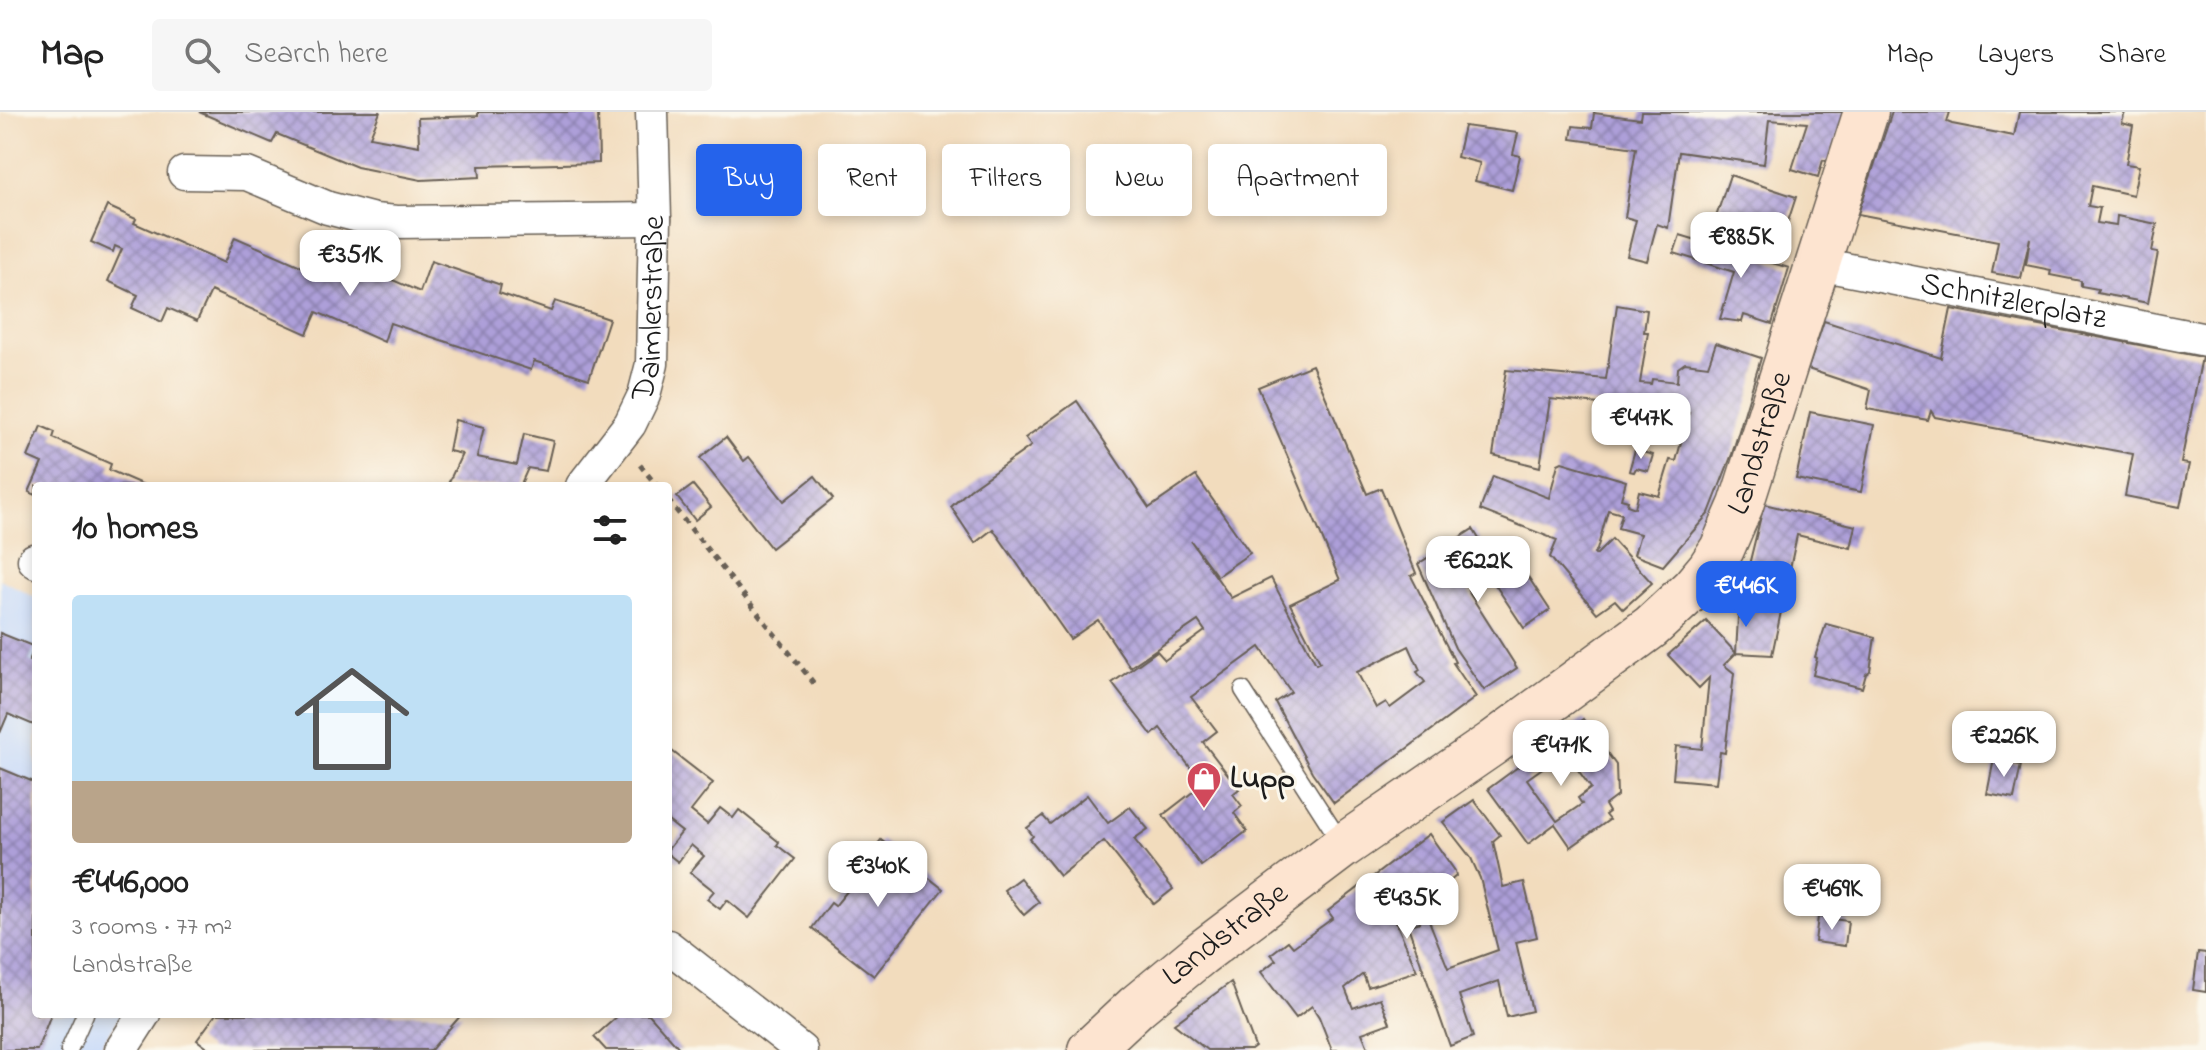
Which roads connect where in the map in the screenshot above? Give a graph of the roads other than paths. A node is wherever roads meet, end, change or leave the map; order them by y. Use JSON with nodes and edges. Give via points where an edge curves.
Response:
{"nodes":[{"id":1,"x":652,"y":112,"type":"edge"},
{"id":2,"x":1866,"y":112,"type":"edge"},
{"id":3,"x":184,"y":173,"type":"dead end"},
{"id":4,"x":655,"y":219,"type":"junction"},
{"id":5,"x":1819,"y":264,"type":"junction"},
{"id":6,"x":2206,"y":340,"type":"edge"},
{"id":7,"x":585,"y":482,"type":"edge"},
{"id":8,"x":1243,"y":690,"type":"dead end"},
{"id":9,"x":1343,"y":846,"type":"junction"},
{"id":10,"x":672,"y":949,"type":"edge"},
{"id":11,"x":83,"y":1018,"type":"edge"},
{"id":12,"x":141,"y":1018,"type":"edge"},
{"id":13,"x":69,"y":1050,"type":"edge"},
{"id":14,"x":121,"y":1050,"type":"edge"},
{"id":15,"x":801,"y":1050,"type":"edge"},
{"id":16,"x":1090,"y":1050,"type":"edge"}],
"edges":[{"from":1,"to":4,"type":"street","name":"Daimlerstraße"},
{"from":2,"to":5,"type":"street","name":"Landstraße"},
{"from":3,"to":4,"type":"street","via":[[247,174],[328,208],[374,220]]},
{"from":4,"to":7,"type":"street","name":"Daimlerstraße","via":[[654,346],[648,380],[630,424]]},
{"from":5,"to":6,"type":"street","name":"Schnitzlerplatz"},
{"from":5,"to":9,"type":"street","name":"Landstraße","via":[[1737,517],[1722,549],[1693,588],[1639,636]]},
{"from":8,"to":9,"type":"lane"},
{"from":9,"to":16,"type":"street","name":"Landstraße","via":[[1200,954]]},
{"from":10,"to":15,"type":"street"},
{"from":11,"to":13,"type":"lane"},
{"from":12,"to":14,"type":"street"}]}
